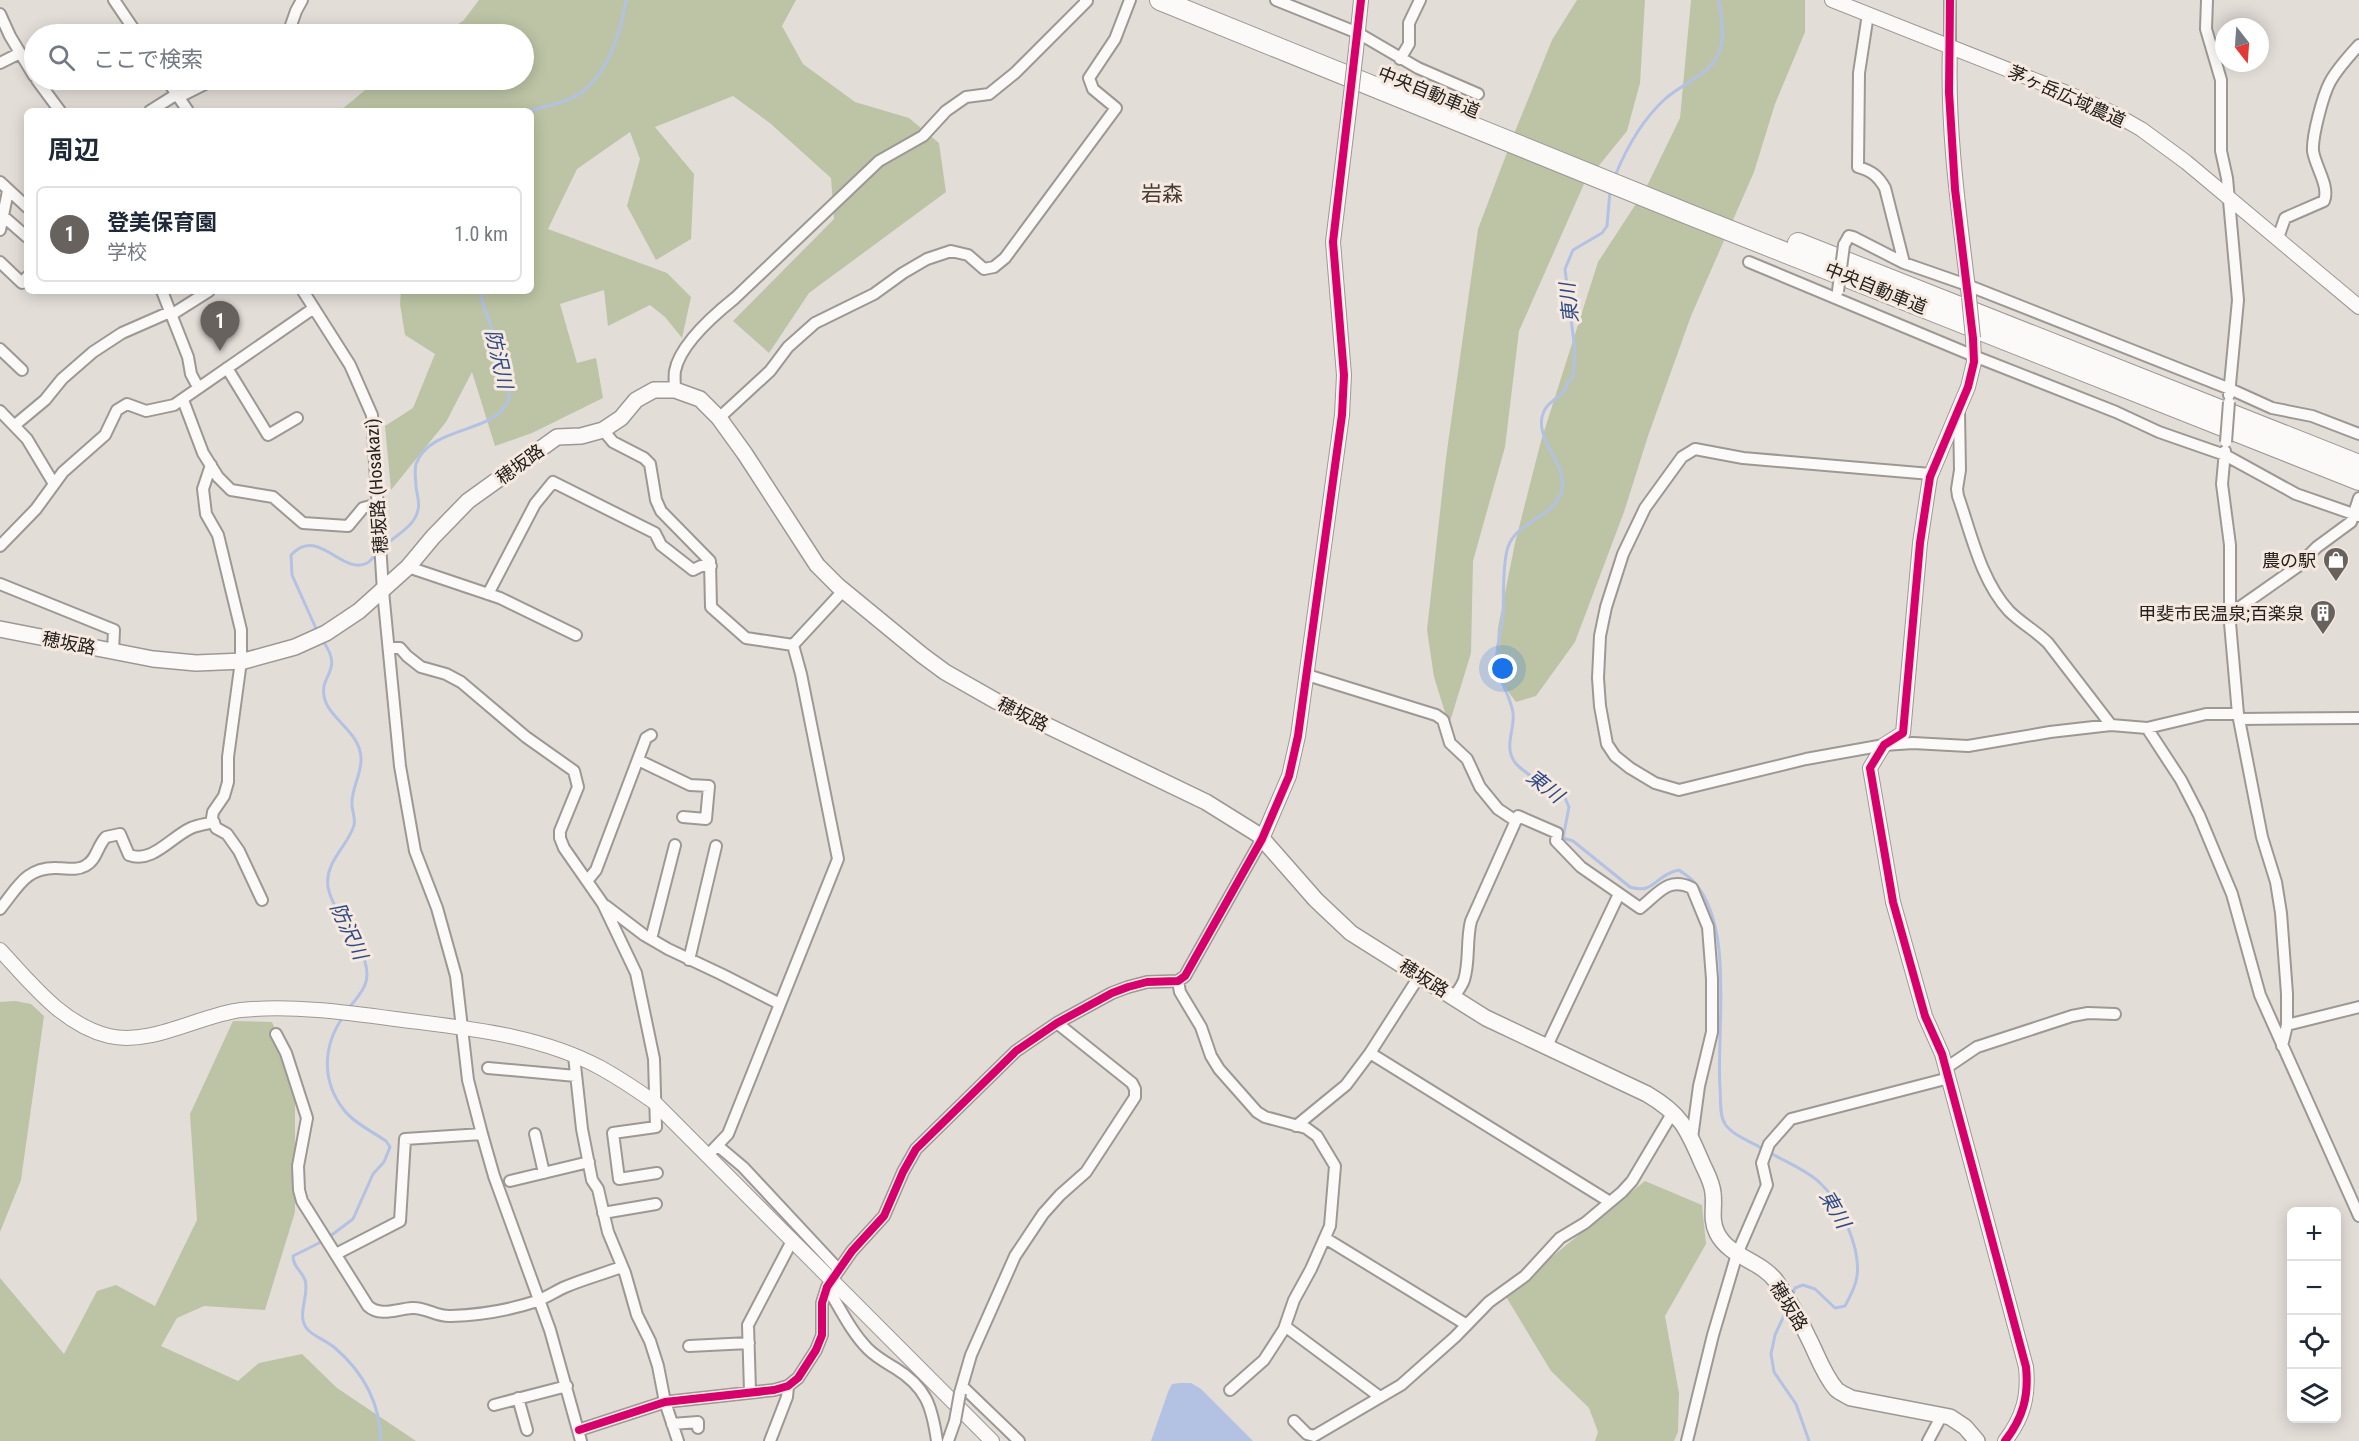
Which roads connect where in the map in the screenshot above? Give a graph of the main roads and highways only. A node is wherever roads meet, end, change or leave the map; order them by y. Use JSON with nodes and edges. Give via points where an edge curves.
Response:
{"nodes":[{"id":1,"x":1160,"y":0,"type":"edge"},
{"id":2,"x":1195,"y":0,"type":"edge"},
{"id":3,"x":1557,"y":152,"type":"junction"},
{"id":4,"x":1696,"y":209,"type":"junction"},
{"id":5,"x":2359,"y":465,"type":"edge"},
{"id":6,"x":2359,"y":480,"type":"edge"},
{"id":7,"x":0,"y":629,"type":"edge"},
{"id":8,"x":1977,"y":1441,"type":"edge"}],
"edges":[{"from":1,"to":3,"type":"highway","name":"中央自動車道"},
{"from":2,"to":3,"type":"highway","name":"中央自動車道"},
{"from":3,"to":4,"type":"highway","name":"中央自動車道"},
{"from":4,"to":5,"type":"highway","name":"中央自動車道"},
{"from":4,"to":6,"type":"highway","name":"中央自動車道"},
{"from":7,"to":8,"type":"main road","name":"穂坂路","via":[[153,659],[196,663],[272,655],[320,636],[359,611],[408,567],[468,501],[558,437],[603,430],[621,418],[636,400],[654,390],[675,390],[700,399],[719,417],[745,454],[817,566],[922,655],[969,687],[1206,802],[1262,839],[1351,933],[1486,1018],[1667,1106],[1692,1138],[1710,1180],[1712,1221],[1718,1236],[1737,1254],[1762,1266],[1775,1280],[1838,1391],[1851,1398],[1956,1420]]}]}
